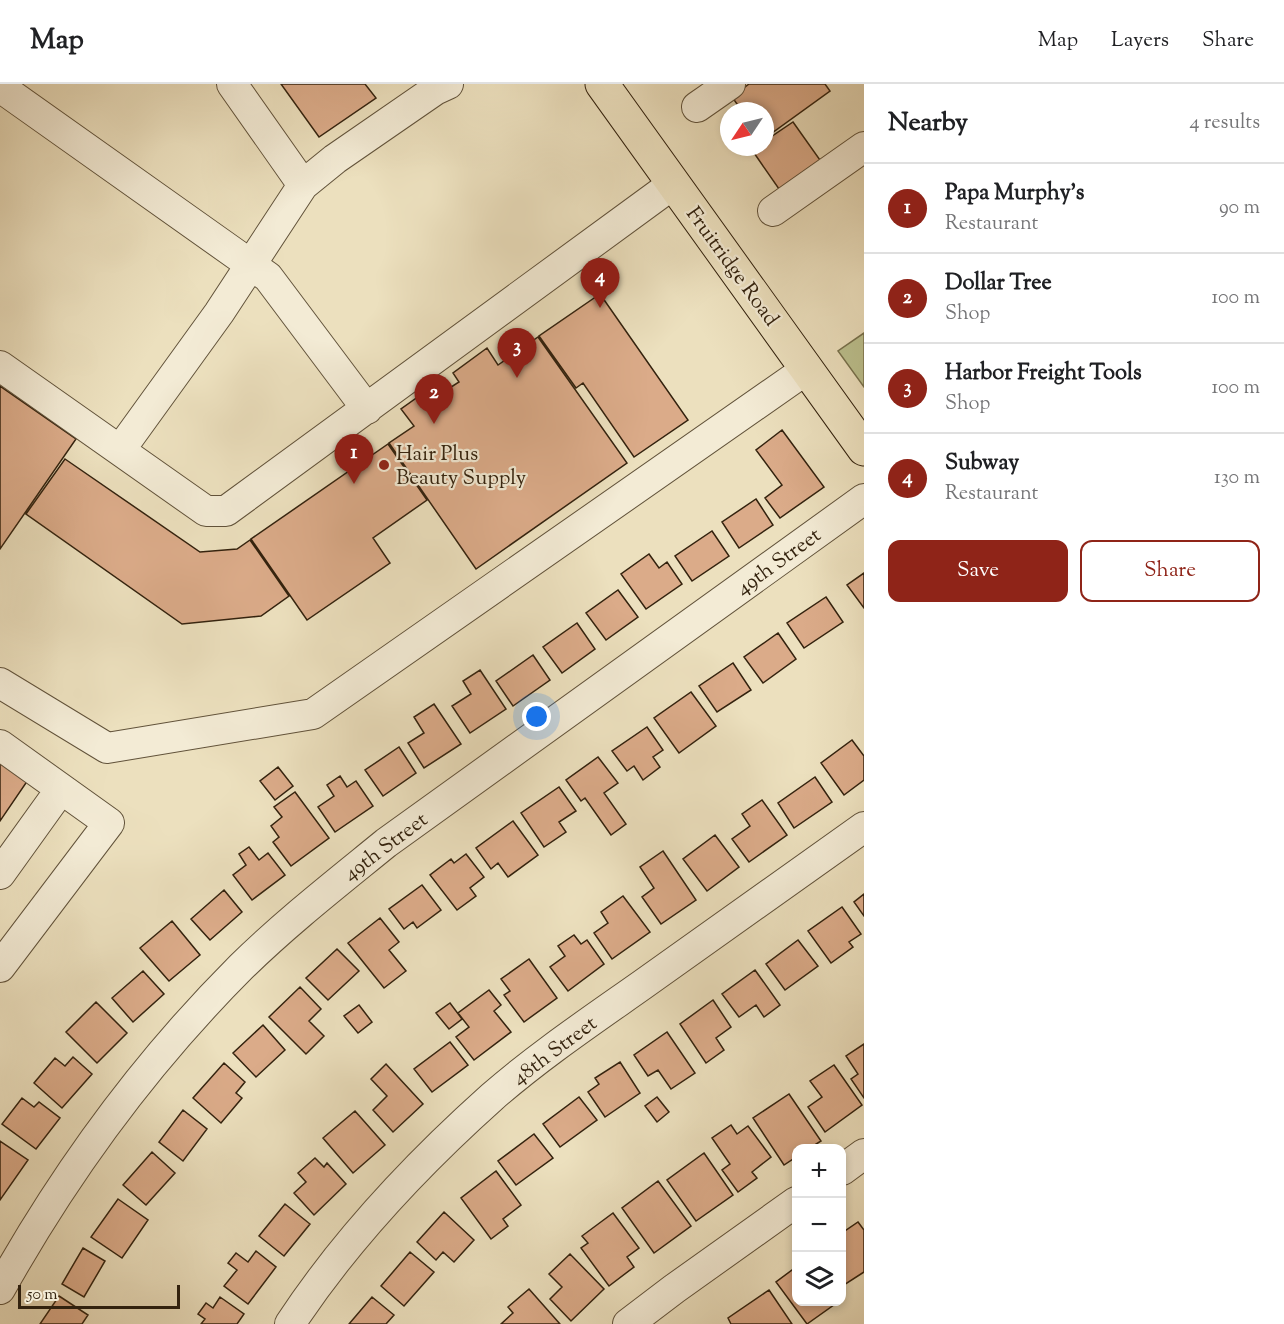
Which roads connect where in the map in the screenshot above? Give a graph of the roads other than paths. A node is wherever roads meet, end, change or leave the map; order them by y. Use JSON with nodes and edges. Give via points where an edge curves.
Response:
{"nodes":[{"id":1,"x":232,"y":84,"type":"edge"},
{"id":2,"x":448,"y":84,"type":"edge"},
{"id":3,"x":602,"y":84,"type":"edge"},
{"id":4,"x":730,"y":84,"type":"edge"},
{"id":5,"x":0,"y":87,"type":"edge"},
{"id":6,"x":697,"y":107,"type":"dead end"},
{"id":7,"x":864,"y":147,"type":"edge"},
{"id":8,"x":673,"y":184,"type":"junction"},
{"id":9,"x":303,"y":185,"type":"junction"},
{"id":10,"x":774,"y":211,"type":"dead end"},
{"id":11,"x":252,"y":265,"type":"junction"},
{"id":12,"x":0,"y":366,"type":"edge"},
{"id":13,"x":807,"y":369,"type":"junction"},
{"id":14,"x":367,"y":410,"type":"junction"},
{"id":15,"x":859,"y":433,"type":"edge"},
{"id":16,"x":120,"y":450,"type":"junction"},
{"id":17,"x":864,"y":499,"type":"edge"},
{"id":18,"x":0,"y":683,"type":"edge"},
{"id":19,"x":0,"y":745,"type":"edge"},
{"id":20,"x":62,"y":789,"type":"junction"},
{"id":21,"x":864,"y":826,"type":"edge"},
{"id":22,"x":0,"y":874,"type":"edge"},
{"id":23,"x":0,"y":967,"type":"edge"},
{"id":24,"x":864,"y":1154,"type":"edge"},
{"id":25,"x":846,"y":1167,"type":"edge"},
{"id":26,"x":792,"y":1205,"type":"edge"},
{"id":27,"x":0,"y":1289,"type":"edge"},
{"id":28,"x":290,"y":1324,"type":"edge"},
{"id":29,"x":628,"y":1324,"type":"edge"}],
"edges":[{"from":1,"to":9,"type":"street"},
{"from":2,"to":9,"type":"street","via":[[335,159]]},
{"from":3,"to":8,"type":"main road","name":"Fruitridge Road"},
{"from":4,"to":6,"type":"street"},
{"from":5,"to":11,"type":"street"},
{"from":7,"to":10,"type":"street"},
{"from":8,"to":13,"type":"main road","name":"Fruitridge Road"},
{"from":8,"to":14,"type":"street"},
{"from":9,"to":11,"type":"street"},
{"from":11,"to":14,"type":"street","via":[[268,277]]},
{"from":11,"to":16,"type":"street"},
{"from":12,"to":16,"type":"street"},
{"from":13,"to":15,"type":"main road","name":"Fruitridge Road"},
{"from":13,"to":18,"type":"street","via":[[313,714],[107,748]]},
{"from":14,"to":16,"type":"street","via":[[226,511],[206,511]]},
{"from":17,"to":27,"type":"street","name":"49th Street","via":[[386,843],[312,902],[242,966],[144,1074],[86,1149]]},
{"from":19,"to":20,"type":"street"},
{"from":20,"to":22,"type":"street"},
{"from":20,"to":23,"type":"street","via":[[109,823]]},
{"from":21,"to":28,"type":"street","name":"48th Street","via":[[557,1045],[494,1095],[392,1194],[352,1240]]},
{"from":24,"to":25,"type":"street"},
{"from":26,"to":29,"type":"street"}]}
